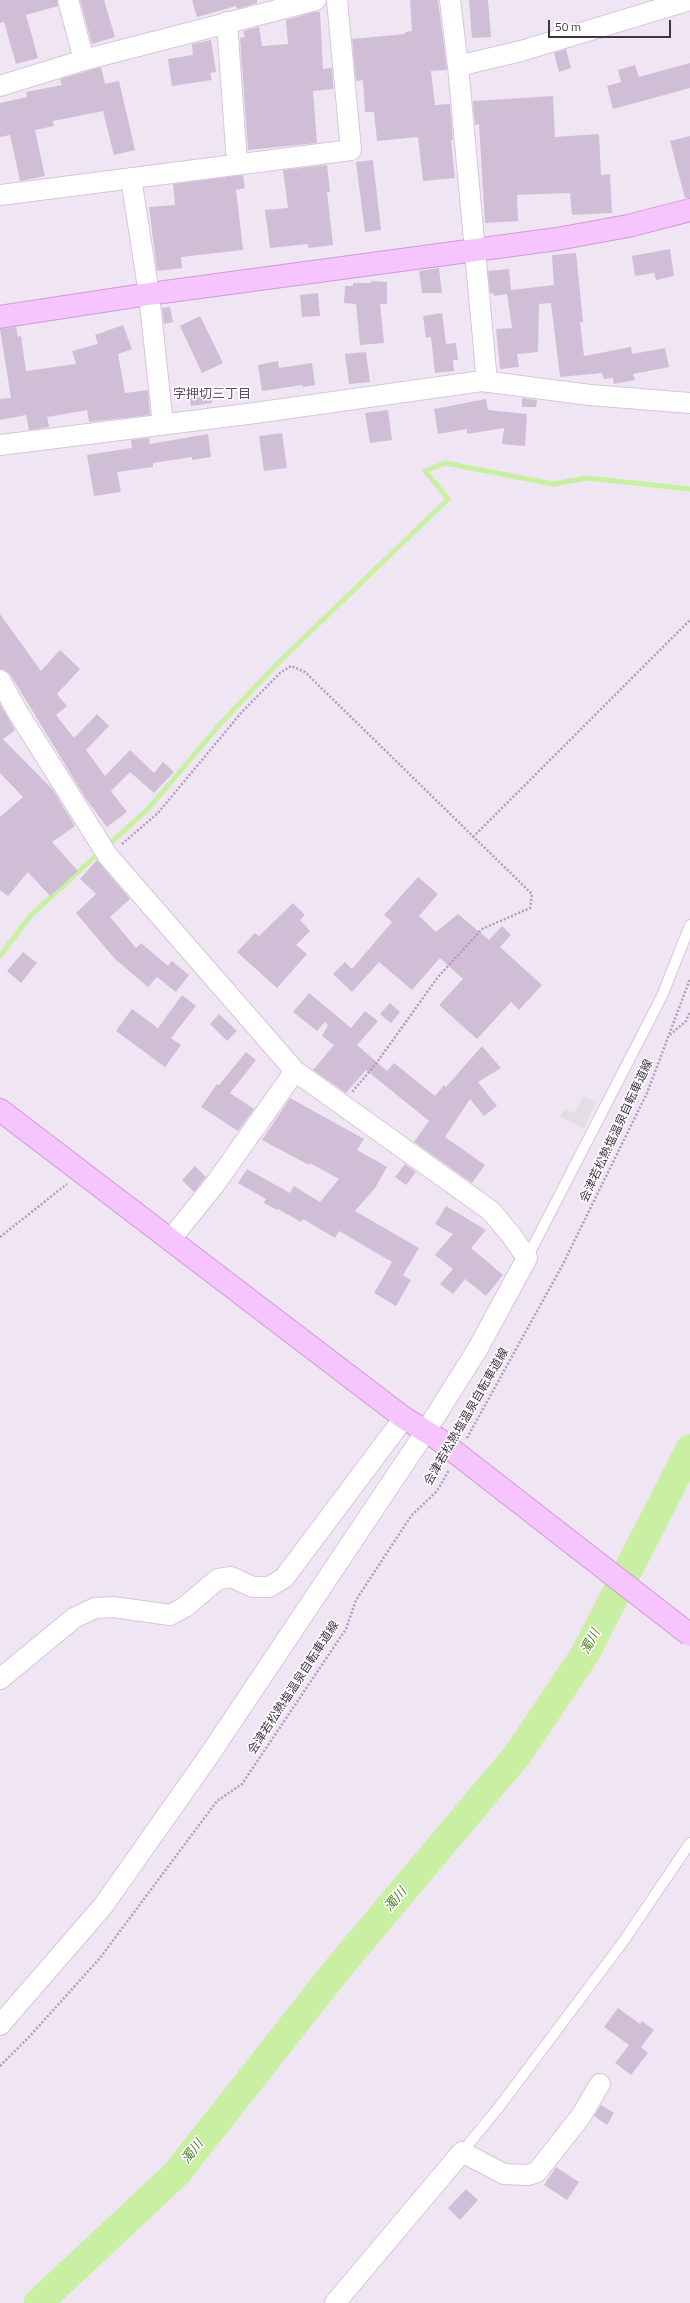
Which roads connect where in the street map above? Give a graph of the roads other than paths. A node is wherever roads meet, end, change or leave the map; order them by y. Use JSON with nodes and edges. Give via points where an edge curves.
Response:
{"nodes":[{"id":1,"x":68,"y":0,"type":"edge"},
{"id":2,"x":316,"y":0,"type":"edge"},
{"id":3,"x":337,"y":0,"type":"edge"},
{"id":4,"x":450,"y":0,"type":"edge"},
{"id":5,"x":690,"y":0,"type":"edge"},
{"id":6,"x":227,"y":22,"type":"junction"},
{"id":7,"x":84,"y":60,"type":"junction"},
{"id":8,"x":458,"y":66,"type":"junction"},
{"id":9,"x":0,"y":86,"type":"edge"},
{"id":10,"x":237,"y":163,"type":"junction"},
{"id":11,"x":131,"y":178,"type":"junction"},
{"id":12,"x":0,"y":195,"type":"edge"},
{"id":13,"x":690,"y":210,"type":"edge"},
{"id":14,"x":474,"y":249,"type":"junction"},
{"id":15,"x":149,"y":294,"type":"junction"},
{"id":16,"x":0,"y":318,"type":"edge"},
{"id":17,"x":487,"y":382,"type":"junction"},
{"id":18,"x":690,"y":404,"type":"edge"},
{"id":19,"x":163,"y":425,"type":"junction"},
{"id":20,"x":0,"y":445,"type":"edge"},
{"id":21,"x":0,"y":680,"type":"edge"},
{"id":22,"x":690,"y":925,"type":"edge"},
{"id":23,"x":294,"y":1071,"type":"junction"},
{"id":24,"x":0,"y":1110,"type":"edge"},
{"id":25,"x":170,"y":1240,"type":"junction"},
{"id":26,"x":527,"y":1258,"type":"junction"},
{"id":27,"x":404,"y":1418,"type":"junction"},
{"id":28,"x":432,"y":1435,"type":"junction"},
{"id":29,"x":690,"y":1635,"type":"edge"},
{"id":30,"x":0,"y":1680,"type":"edge"},
{"id":31,"x":690,"y":1843,"type":"edge"},
{"id":32,"x":0,"y":2025,"type":"edge"},
{"id":33,"x":600,"y":2084,"type":"dead end"},
{"id":34,"x":462,"y":2152,"type":"junction"},
{"id":35,"x":335,"y":2303,"type":"edge"}],
"edges":[{"from":1,"to":7,"type":"street"},
{"from":2,"to":6,"type":"street"},
{"from":3,"to":10,"type":"street","via":[[351,150]]},
{"from":4,"to":8,"type":"street"},
{"from":5,"to":8,"type":"street","via":[[521,52]]},
{"from":6,"to":7,"type":"street"},
{"from":6,"to":10,"type":"street"},
{"from":7,"to":9,"type":"street"},
{"from":8,"to":14,"type":"street"},
{"from":10,"to":11,"type":"street"},
{"from":11,"to":12,"type":"street"},
{"from":11,"to":15,"type":"street"},
{"from":13,"to":14,"type":"street","via":[[628,226],[557,239]]},
{"from":14,"to":15,"type":"street"},
{"from":14,"to":17,"type":"street"},
{"from":15,"to":16,"type":"street"},
{"from":15,"to":19,"type":"street"},
{"from":17,"to":18,"type":"street"},
{"from":17,"to":19,"type":"street"},
{"from":19,"to":20,"type":"street"},
{"from":21,"to":23,"type":"street","via":[[108,856]]},
{"from":22,"to":26,"type":"lane","via":[[662,996]]},
{"from":23,"to":25,"type":"street","via":[[215,1184]]},
{"from":23,"to":26,"type":"street","via":[[491,1211]]},
{"from":24,"to":25,"type":"street"},
{"from":25,"to":27,"type":"street"},
{"from":26,"to":28,"type":"street"},
{"from":27,"to":28,"type":"street"},
{"from":27,"to":30,"type":"street","via":[[284,1578],[269,1587],[253,1587],[231,1577],[218,1579],[185,1607],[170,1615],[113,1607],[95,1608],[74,1618]]},
{"from":28,"to":29,"type":"street","bridge":true},
{"from":28,"to":32,"type":"street","via":[[103,1906]]},
{"from":31,"to":34,"type":"lane","via":[[623,1942]]},
{"from":33,"to":34,"type":"street","via":[[581,2116],[537,2172],[528,2175],[504,2174]]},
{"from":34,"to":35,"type":"street"}]}
